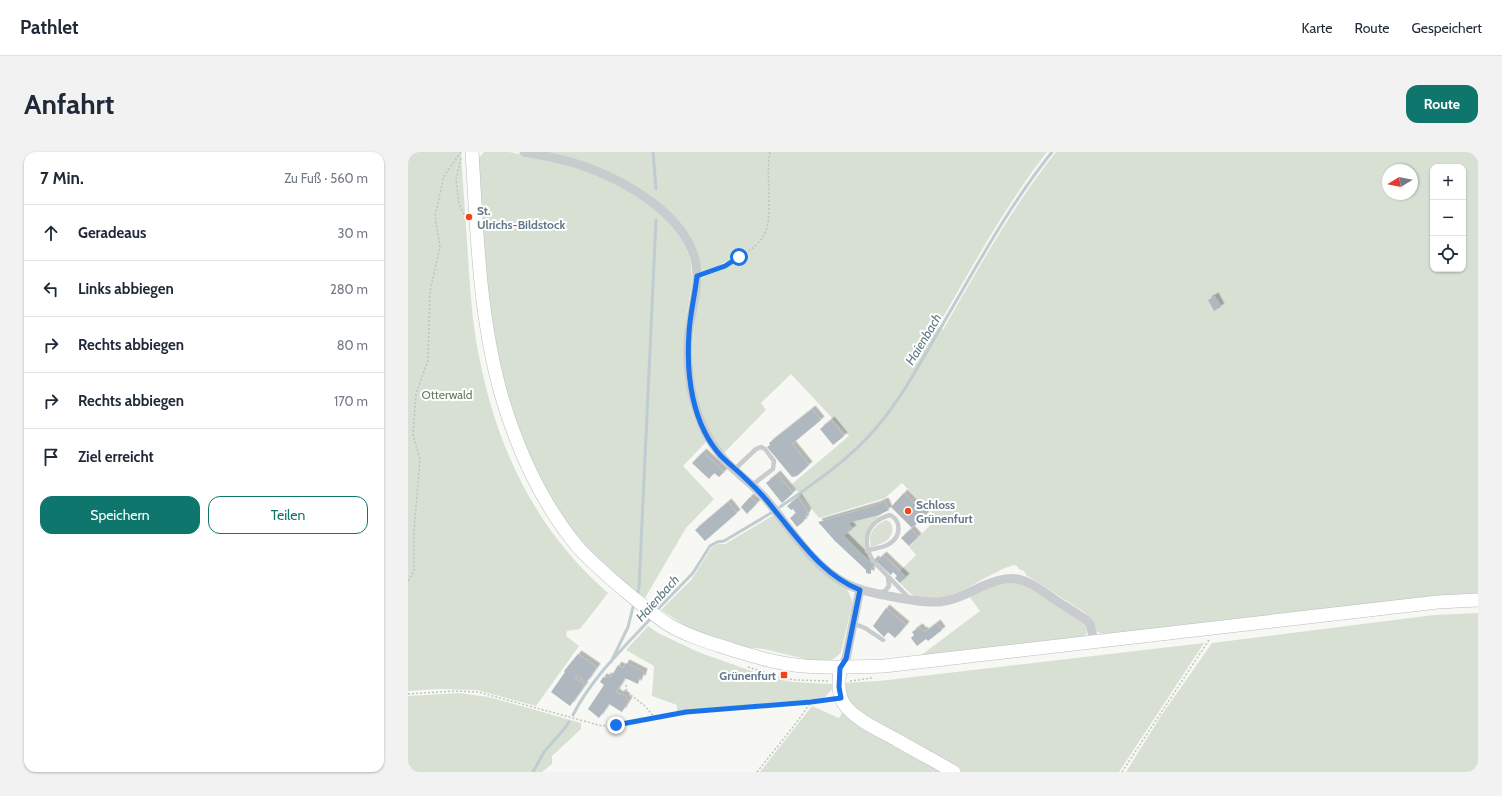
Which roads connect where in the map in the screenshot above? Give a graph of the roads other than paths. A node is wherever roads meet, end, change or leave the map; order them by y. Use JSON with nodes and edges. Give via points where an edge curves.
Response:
{"nodes":[{"id":1,"x":472,"y":152,"type":"edge"},
{"id":2,"x":524,"y":152,"type":"edge"},
{"id":3,"x":735,"y":469,"type":"junction"},
{"id":4,"x":752,"y":485,"type":"junction"},
{"id":5,"x":867,"y":550,"type":"junction"},
{"id":6,"x":888,"y":576,"type":"junction"},
{"id":7,"x":860,"y":590,"type":"junction"},
{"id":8,"x":875,"y":594,"type":"junction"},
{"id":9,"x":1478,"y":600,"type":"edge"},
{"id":10,"x":912,"y":601,"type":"junction"},
{"id":11,"x":852,"y":623,"type":"junction"},
{"id":12,"x":883,"y":640,"type":"dead end"},
{"id":13,"x":1094,"y":641,"type":"junction"},
{"id":14,"x":840,"y":668,"type":"junction"},
{"id":15,"x":954,"y":772,"type":"edge"}],
"edges":[{"from":1,"to":14,"type":"street","via":[[487,329],[501,393],[531,474],[568,534],[632,597],[671,626],[706,641],[759,658],[803,666]]},
{"from":2,"to":3,"type":"street","via":[[575,163],[650,200],[671,220],[686,240],[695,261],[697,276],[688,347],[694,404],[706,435],[721,456]]},
{"from":3,"to":4,"type":"street"},
{"from":3,"to":4,"type":"lane","via":[[756,448],[765,449],[774,461],[773,469]]},
{"from":4,"to":7,"type":"street","via":[[818,562],[843,582]]},
{"from":5,"to":5,"type":"lane","via":[[867,534],[870,528],[879,519],[890,515],[895,518],[899,529],[895,539],[884,546]]},
{"from":5,"to":6,"type":"lane","via":[[874,562]]},
{"from":6,"to":8,"type":"lane","via":[[889,586],[885,591]]},
{"from":6,"to":10,"type":"lane"},
{"from":7,"to":8,"type":"street"},
{"from":7,"to":11,"type":"street"},
{"from":8,"to":10,"type":"street"},
{"from":9,"to":13,"type":"street","via":[[1438,602]]},
{"from":10,"to":13,"type":"street","via":[[950,600],[992,582],[1018,578],[1038,587],[1086,620],[1090,624]]},
{"from":11,"to":12,"type":"lane"},
{"from":11,"to":14,"type":"street","via":[[846,659]]},
{"from":13,"to":14,"type":"street","via":[[884,666]]},
{"from":14,"to":15,"type":"street","via":[[841,698],[853,713]]}]}
